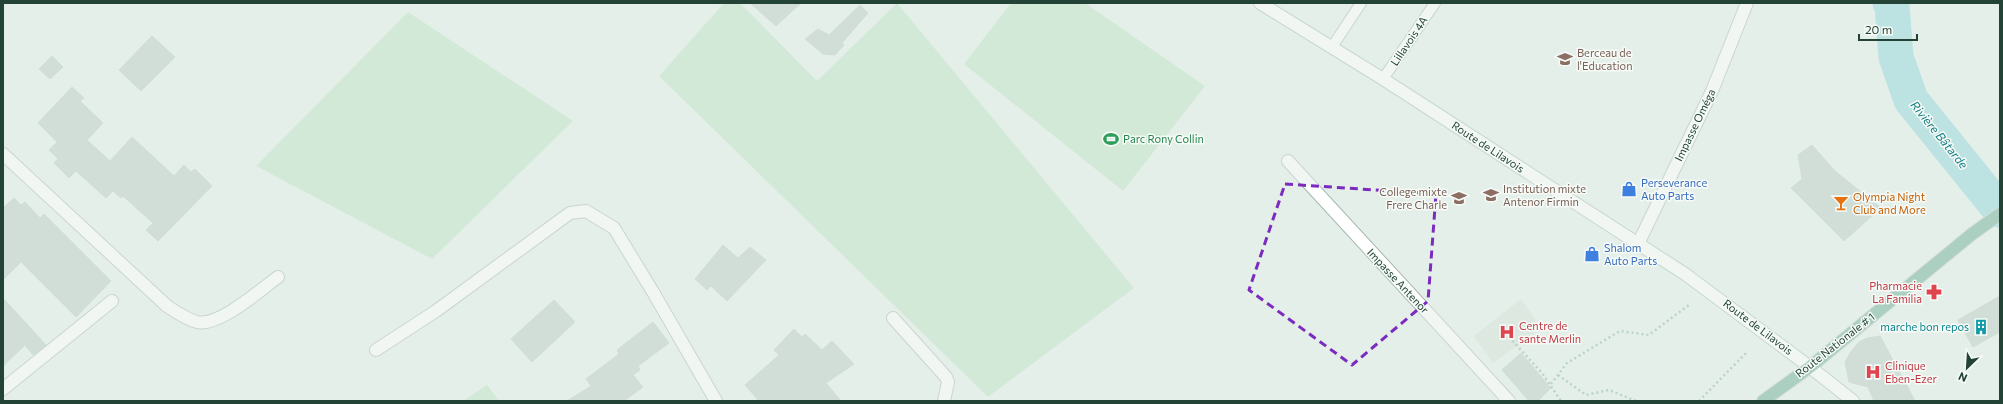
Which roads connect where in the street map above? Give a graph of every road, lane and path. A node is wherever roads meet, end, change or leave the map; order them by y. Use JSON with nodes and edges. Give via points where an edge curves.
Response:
{"nodes":[{"id":1,"x":1260,"y":3,"type":"edge"},
{"id":2,"x":1361,"y":3,"type":"edge"},
{"id":3,"x":1435,"y":3,"type":"edge"},
{"id":4,"x":1747,"y":3,"type":"edge"},
{"id":5,"x":1332,"y":47,"type":"junction"},
{"id":6,"x":1383,"y":79,"type":"junction"},
{"id":7,"x":3,"y":154,"type":"edge"},
{"id":8,"x":1288,"y":161,"type":"dead end"},
{"id":9,"x":2000,"y":214,"type":"edge"},
{"id":10,"x":1638,"y":244,"type":"junction"},
{"id":11,"x":278,"y":277,"type":"dead end"},
{"id":12,"x":112,"y":301,"type":"dead end"},
{"id":13,"x":1689,"y":305,"type":"dead end"},
{"id":14,"x":893,"y":318,"type":"dead end"},
{"id":15,"x":1509,"y":337,"type":"dead end"},
{"id":16,"x":376,"y":350,"type":"dead end"},
{"id":17,"x":1746,"y":353,"type":"dead end"},
{"id":18,"x":1810,"y":367,"type":"junction"},
{"id":19,"x":1558,"y":375,"type":"junction"},
{"id":20,"x":1551,"y":384,"type":"junction"},
{"id":21,"x":3,"y":389,"type":"edge"},
{"id":22,"x":716,"y":401,"type":"edge"},
{"id":23,"x":944,"y":401,"type":"edge"},
{"id":24,"x":1508,"y":401,"type":"edge"},
{"id":25,"x":1561,"y":401,"type":"edge"},
{"id":26,"x":1636,"y":401,"type":"edge"},
{"id":27,"x":1699,"y":401,"type":"edge"},
{"id":28,"x":1763,"y":401,"type":"edge"},
{"id":29,"x":1853,"y":401,"type":"edge"}],
"edges":[{"from":1,"to":5,"type":"street","name":"Route de Lilavois"},
{"from":2,"to":5,"type":"lane"},
{"from":3,"to":6,"type":"lane","name":"Lillavois 4A"},
{"from":4,"to":10,"type":"street","name":"Impasse Oméga","via":[[1712,91]]},
{"from":5,"to":6,"type":"street","name":"Route de Lilavois"},
{"from":6,"to":10,"type":"street","name":"Route de Lilavois"},
{"from":7,"to":11,"type":"street","via":[[167,306],[185,317],[198,322],[212,321]]},
{"from":8,"to":24,"type":"street","name":"Impasse Antenor"},
{"from":9,"to":18,"type":"main road","name":"Route Nationale # 1"},
{"from":10,"to":18,"type":"street","name":"Route de Lilavois","via":[[1685,274]]},
{"from":12,"to":21,"type":"street"},
{"from":13,"to":19,"type":"path","via":[[1649,335],[1620,331],[1566,363]]},
{"from":14,"to":23,"type":"street","via":[[946,376],[948,382]]},
{"from":15,"to":20,"type":"path"},
{"from":16,"to":22,"type":"street","via":[[436,311],[570,213],[586,211],[614,228]]},
{"from":17,"to":27,"type":"path"},
{"from":18,"to":28,"type":"main road","name":"Route Nationale # 1"},
{"from":18,"to":29,"type":"street","name":"Route de Lilavois"},
{"from":19,"to":20,"type":"path"},
{"from":19,"to":26,"type":"path","via":[[1586,395],[1609,390]]},
{"from":20,"to":25,"type":"path"}]}
